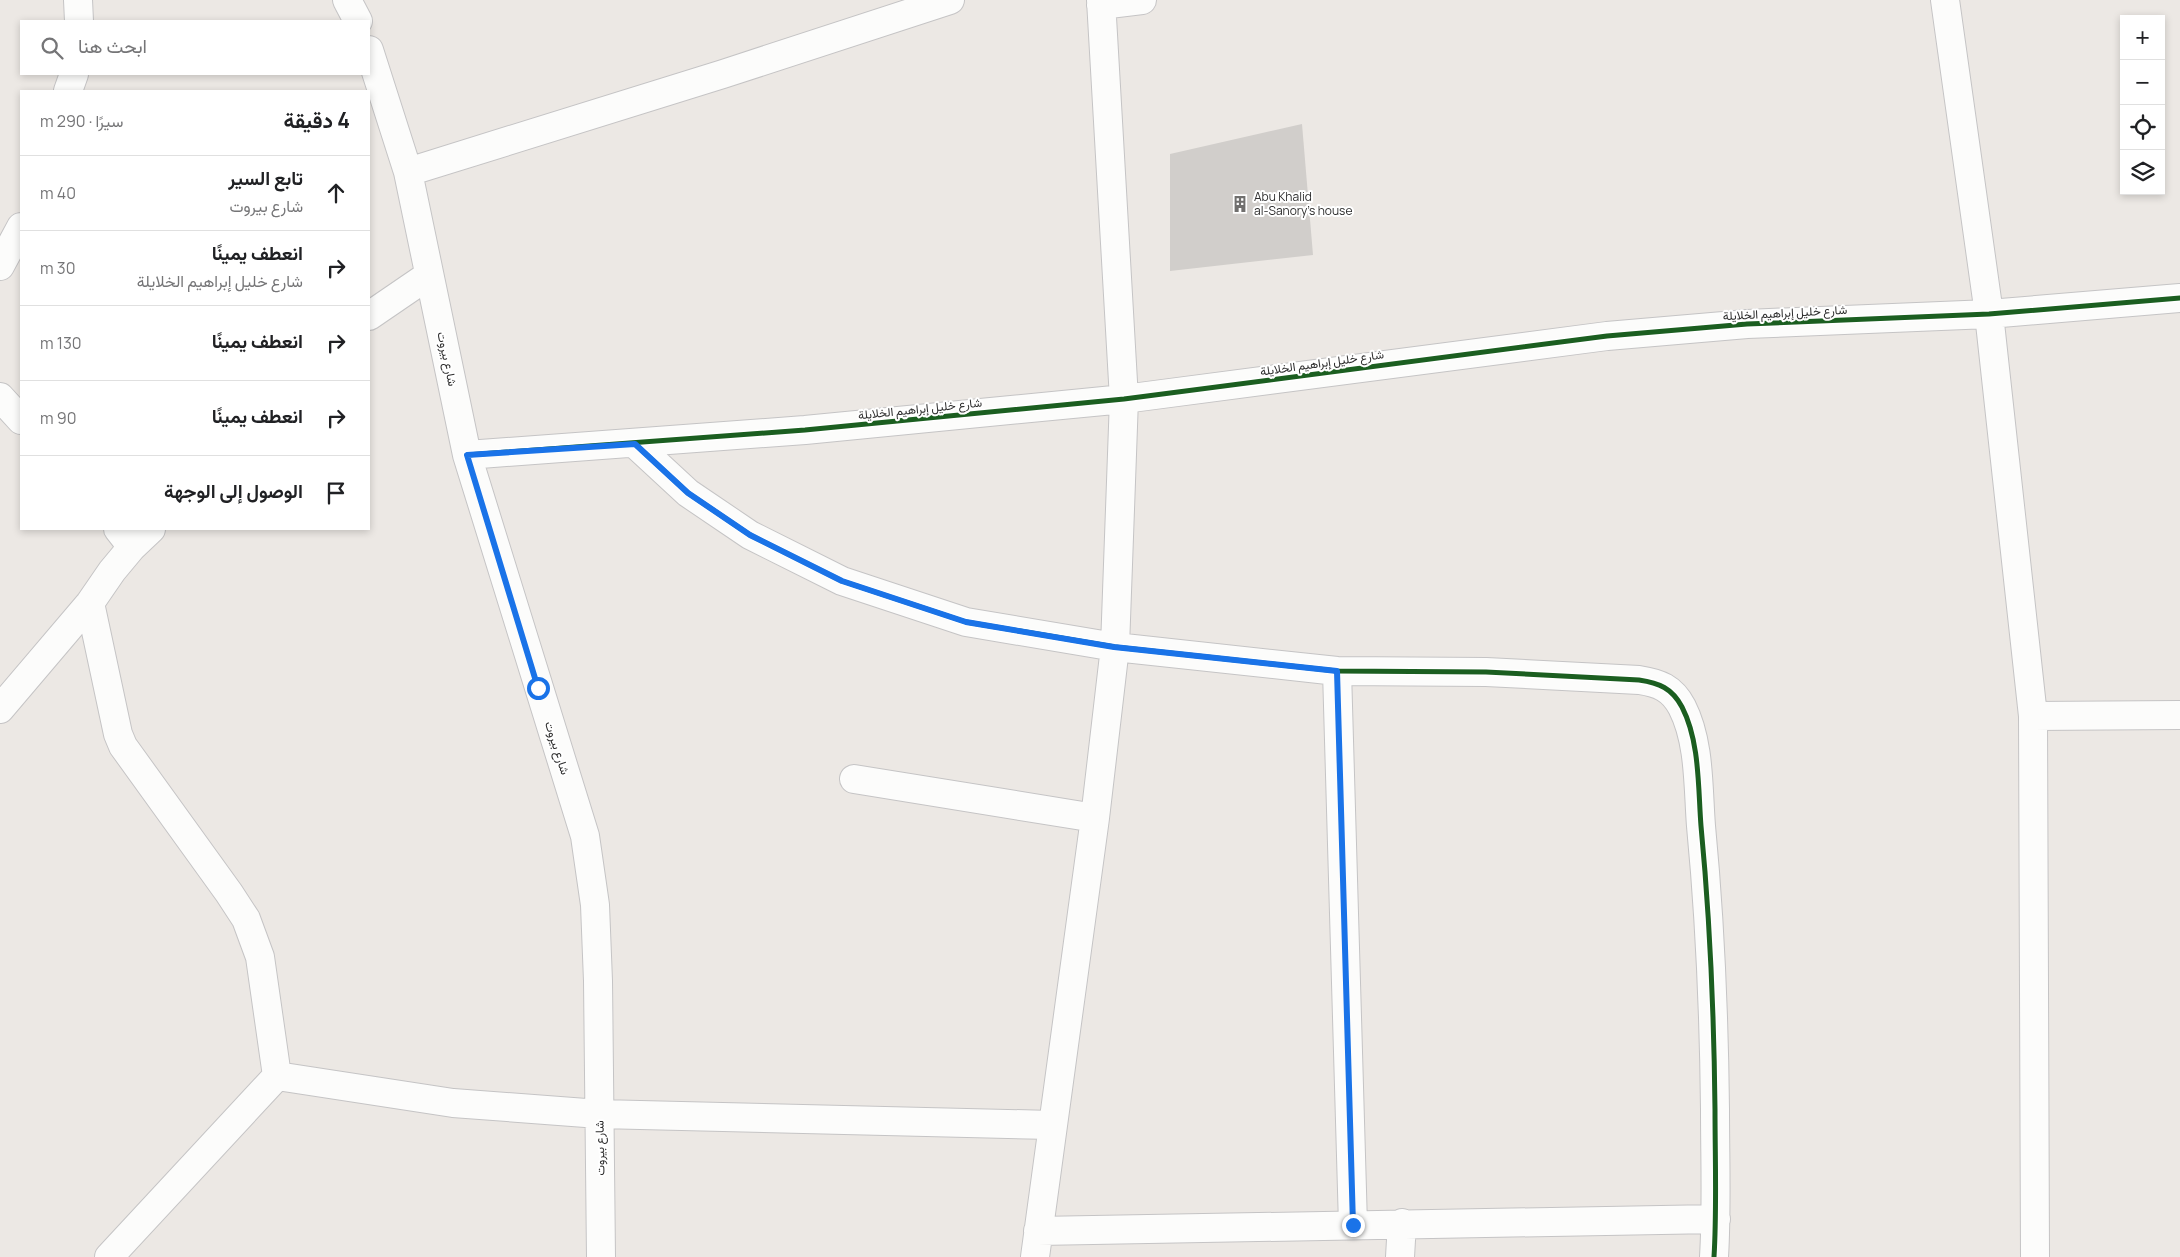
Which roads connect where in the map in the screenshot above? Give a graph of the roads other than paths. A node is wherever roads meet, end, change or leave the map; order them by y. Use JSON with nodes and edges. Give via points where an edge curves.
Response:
{"nodes":[{"id":1,"x":78,"y":0,"type":"edge"},
{"id":2,"x":347,"y":0,"type":"edge"},
{"id":3,"x":950,"y":0,"type":"edge"},
{"id":4,"x":1142,"y":0,"type":"edge"},
{"id":5,"x":1945,"y":0,"type":"edge"},
{"id":6,"x":1101,"y":2,"type":"edge"},
{"id":7,"x":78,"y":20,"type":"edge"},
{"id":8,"x":357,"y":20,"type":"edge"},
{"id":9,"x":370,"y":53,"type":"edge"},
{"id":10,"x":74,"y":75,"type":"edge"},
{"id":11,"x":68,"y":90,"type":"edge"},
{"id":12,"x":408,"y":172,"type":"junction"},
{"id":13,"x":20,"y":229,"type":"edge"},
{"id":14,"x":0,"y":266,"type":"edge"},
{"id":15,"x":429,"y":275,"type":"junction"},
{"id":16,"x":2180,"y":298,"type":"edge"},
{"id":17,"x":1989,"y":314,"type":"junction"},
{"id":18,"x":370,"y":315,"type":"edge"},
{"id":19,"x":0,"y":397,"type":"edge"},
{"id":20,"x":1124,"y":399,"type":"junction"},
{"id":21,"x":20,"y":419,"type":"edge"},
{"id":22,"x":635,"y":444,"type":"junction"},
{"id":23,"x":467,"y":455,"type":"junction"},
{"id":24,"x":134,"y":535,"type":"edge"},
{"id":25,"x":90,"y":603,"type":"junction"},
{"id":26,"x":1114,"y":647,"type":"junction"},
{"id":27,"x":1337,"y":671,"type":"junction"},
{"id":28,"x":0,"y":709,"type":"edge"},
{"id":29,"x":2180,"y":715,"type":"edge"},
{"id":30,"x":2033,"y":716,"type":"junction"},
{"id":31,"x":854,"y":779,"type":"dead end"},
{"id":32,"x":1094,"y":818,"type":"junction"},
{"id":33,"x":277,"y":1076,"type":"junction"},
{"id":34,"x":599,"y":1114,"type":"junction"},
{"id":35,"x":1052,"y":1125,"type":"junction"},
{"id":36,"x":1716,"y":1219,"type":"junction"},
{"id":37,"x":1402,"y":1223,"type":"junction"},
{"id":38,"x":1353,"y":1225,"type":"junction"},
{"id":39,"x":1038,"y":1230,"type":"junction"},
{"id":40,"x":109,"y":1257,"type":"edge"},
{"id":41,"x":601,"y":1257,"type":"edge"},
{"id":42,"x":1034,"y":1257,"type":"edge"},
{"id":43,"x":1400,"y":1257,"type":"edge"},
{"id":44,"x":1714,"y":1257,"type":"edge"},
{"id":45,"x":2035,"y":1257,"type":"edge"}],
"edges":[{"from":1,"to":7,"type":"street"},
{"from":2,"to":8,"type":"street"},
{"from":3,"to":12,"type":"street"},
{"from":4,"to":6,"type":"street"},
{"from":5,"to":17,"type":"street"},
{"from":6,"to":20,"type":"street"},
{"from":9,"to":12,"type":"street","name":"شارع بيروت"},
{"from":10,"to":11,"type":"street"},
{"from":12,"to":15,"type":"street","name":"شارع بيروت"},
{"from":13,"to":14,"type":"street"},
{"from":15,"to":18,"type":"street"},
{"from":15,"to":23,"type":"street","name":"شارع بيروت"},
{"from":16,"to":17,"type":"street","name":"شارع خليل إبراهيم الخلايلة"},
{"from":17,"to":20,"type":"street","name":"شارع خليل إبراهيم الخلايلة","via":[[1747,324],[1607,336]]},
{"from":17,"to":30,"type":"street"},
{"from":19,"to":21,"type":"street"},
{"from":20,"to":22,"type":"street","name":"شارع خليل إبراهيم الخلايلة"},
{"from":20,"to":26,"type":"street"},
{"from":22,"to":23,"type":"street","name":"شارع خليل إبراهيم الخلايلة"},
{"from":22,"to":26,"type":"street","via":[[688,493],[750,535],[842,581],[966,622]]},
{"from":23,"to":34,"type":"street","name":"شارع بيروت","via":[[585,836],[595,906]]},
{"from":24,"to":25,"type":"street"},
{"from":25,"to":28,"type":"street"},
{"from":25,"to":33,"type":"street","via":[[123,746],[246,918],[260,957]]},
{"from":26,"to":27,"type":"street"},
{"from":26,"to":32,"type":"street"},
{"from":27,"to":36,"type":"street","via":[[1486,672],[1639,680],[1658,683],[1681,706],[1690,725],[1704,856],[1714,1045]]},
{"from":27,"to":38,"type":"street"},
{"from":29,"to":30,"type":"street"},
{"from":30,"to":45,"type":"street"},
{"from":31,"to":32,"type":"street"},
{"from":32,"to":35,"type":"street"},
{"from":33,"to":34,"type":"street","via":[[454,1103]]},
{"from":33,"to":40,"type":"street"},
{"from":34,"to":35,"type":"street"},
{"from":34,"to":41,"type":"street","name":"شارع بيروت"},
{"from":35,"to":39,"type":"street"},
{"from":36,"to":37,"type":"street"},
{"from":36,"to":44,"type":"street"},
{"from":37,"to":38,"type":"street"},
{"from":37,"to":43,"type":"street"},
{"from":38,"to":39,"type":"street"},
{"from":39,"to":42,"type":"street"}]}
